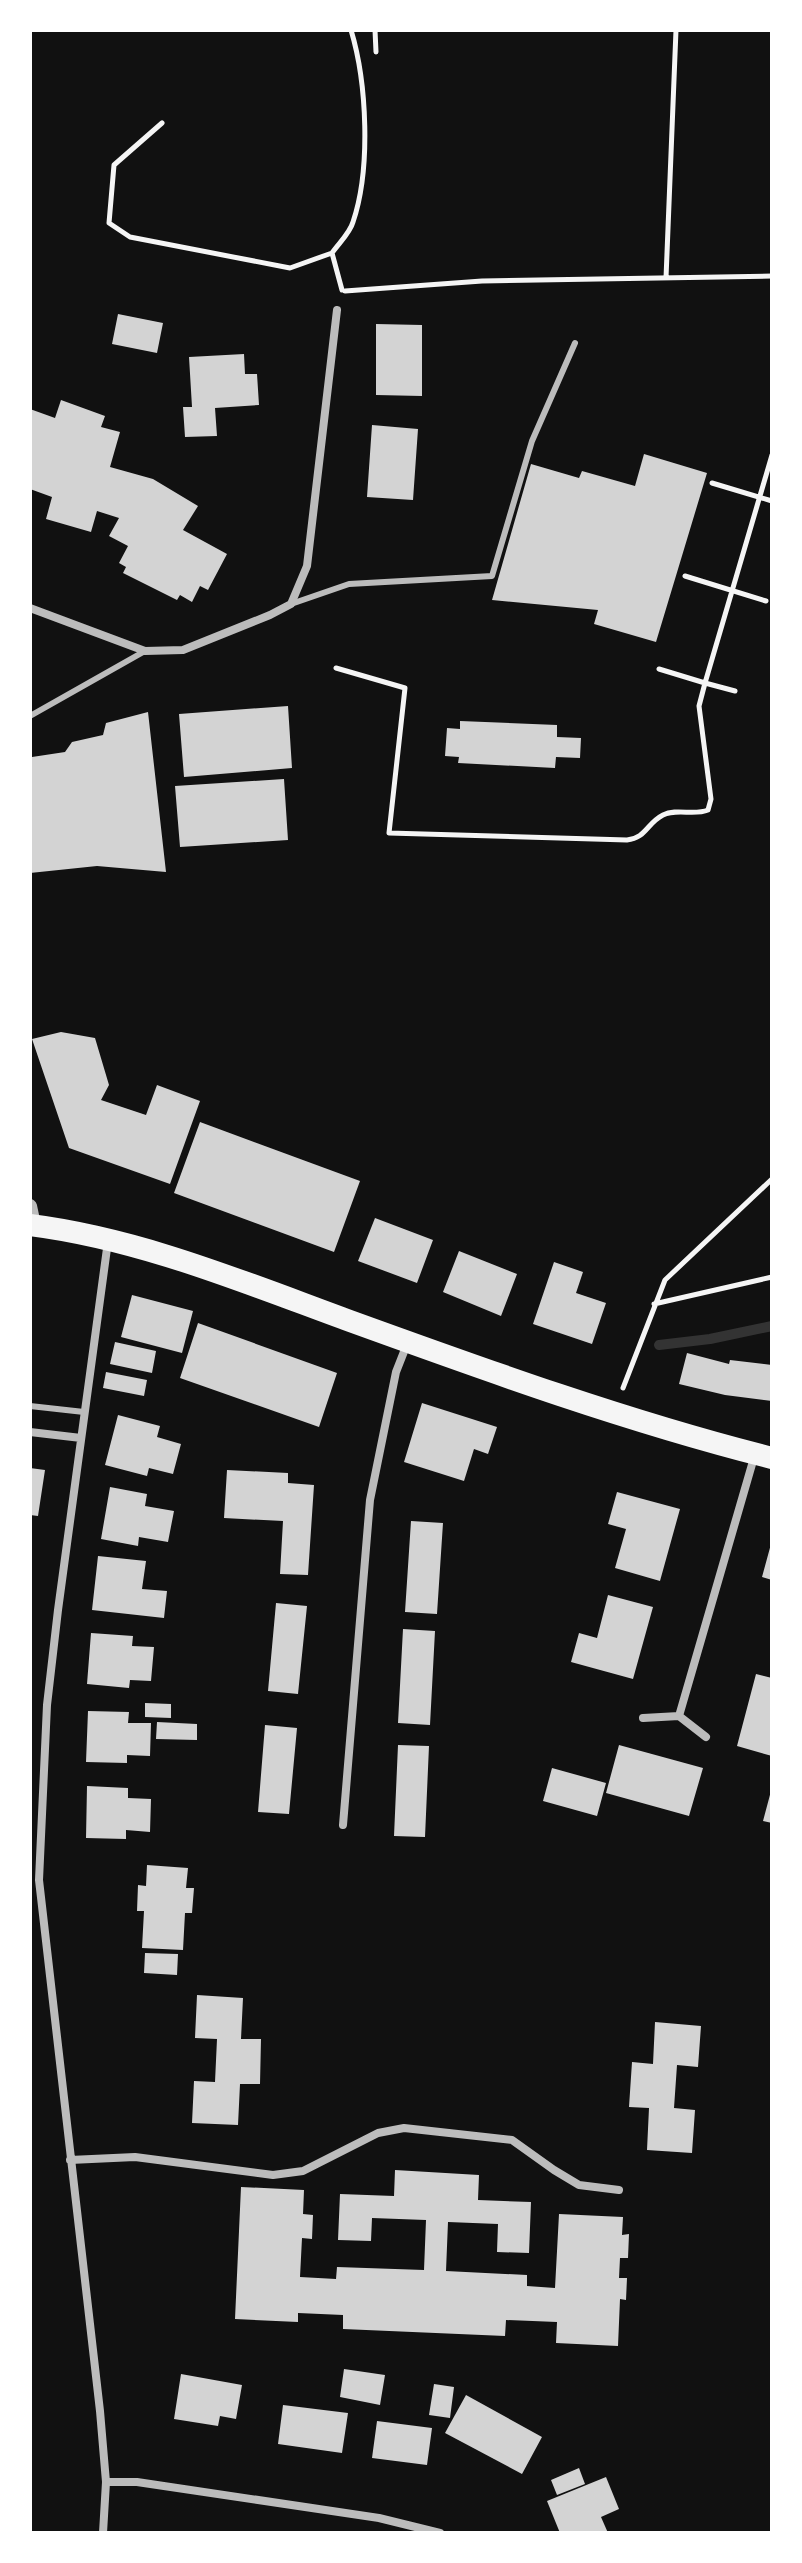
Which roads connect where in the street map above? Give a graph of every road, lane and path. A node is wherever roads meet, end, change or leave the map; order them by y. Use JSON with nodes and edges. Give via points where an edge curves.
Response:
{"nodes":[{"id":1,"x":351,"y":30,"type":"edge"},
{"id":2,"x":375,"y":30,"type":"edge"},
{"id":3,"x":676,"y":30,"type":"edge"},
{"id":4,"x":376,"y":52,"type":"dead end"},
{"id":5,"x":162,"y":123,"type":"dead end"},
{"id":6,"x":332,"y":253,"type":"junction"},
{"id":7,"x":772,"y":276,"type":"edge"},
{"id":8,"x":666,"y":278,"type":"junction"},
{"id":9,"x":343,"y":291,"type":"junction"},
{"id":10,"x":337,"y":310,"type":"joint"},
{"id":11,"x":575,"y":343,"type":"dead end"},
{"id":12,"x":772,"y":455,"type":"edge"},
{"id":13,"x":712,"y":483,"type":"dead end"},
{"id":14,"x":760,"y":497,"type":"junction"},
{"id":15,"x":772,"y":501,"type":"edge"},
{"id":16,"x":685,"y":576,"type":"dead end"},
{"id":17,"x":732,"y":591,"type":"junction"},
{"id":18,"x":766,"y":601,"type":"dead end"},
{"id":19,"x":291,"y":604,"type":"junction"},
{"id":20,"x":30,"y":608,"type":"edge"},
{"id":21,"x":145,"y":651,"type":"junction"},
{"id":22,"x":336,"y":668,"type":"dead end"},
{"id":23,"x":659,"y":669,"type":"dead end"},
{"id":24,"x":705,"y":683,"type":"junction"},
{"id":25,"x":735,"y":691,"type":"dead end"},
{"id":26,"x":30,"y":716,"type":"edge"},
{"id":27,"x":772,"y":1179,"type":"edge"},
{"id":28,"x":31,"y":1219,"type":"edge"},
{"id":29,"x":108,"y":1240,"type":"junction"},
{"id":30,"x":772,"y":1277,"type":"edge"},
{"id":31,"x":654,"y":1304,"type":"junction"},
{"id":32,"x":407,"y":1342,"type":"junction"},
{"id":33,"x":30,"y":1406,"type":"edge"},
{"id":34,"x":84,"y":1412,"type":"junction"},
{"id":35,"x":614,"y":1412,"type":"junction"},
{"id":36,"x":30,"y":1432,"type":"edge"},
{"id":37,"x":81,"y":1438,"type":"junction"},
{"id":38,"x":764,"y":1456,"type":"edge"},
{"id":39,"x":679,"y":1716,"type":"junction"},
{"id":40,"x":643,"y":1718,"type":"dead end"},
{"id":41,"x":706,"y":1737,"type":"dead end"},
{"id":42,"x":343,"y":1825,"type":"dead end"},
{"id":43,"x":34,"y":1878,"type":"edge"},
{"id":44,"x":70,"y":2160,"type":"junction"},
{"id":45,"x":619,"y":2190,"type":"dead end"},
{"id":46,"x":106,"y":2482,"type":"junction"},
{"id":47,"x":103,"y":2533,"type":"edge"},
{"id":48,"x":440,"y":2533,"type":"edge"}],
"edges":[{"from":1,"to":6,"type":"path","via":[[361,61],[363,182],[353,225]]},
{"from":2,"to":4,"type":"path"},
{"from":3,"to":8,"type":"path"},
{"from":5,"to":6,"type":"path","via":[[114,165],[109,223],[130,237],[290,268]]},
{"from":6,"to":9,"type":"path"},
{"from":7,"to":8,"type":"path"},
{"from":8,"to":9,"type":"path","via":[[482,281]]},
{"from":9,"to":10,"type":"path"},
{"from":10,"to":19,"type":"street","via":[[307,566]]},
{"from":11,"to":19,"type":"lane","via":[[532,441],[492,576],[349,584]]},
{"from":12,"to":14,"type":"path"},
{"from":13,"to":14,"type":"path"},
{"from":14,"to":15,"type":"path"},
{"from":14,"to":17,"type":"path"},
{"from":16,"to":17,"type":"path"},
{"from":17,"to":18,"type":"path"},
{"from":17,"to":24,"type":"path"},
{"from":19,"to":21,"type":"street","via":[[183,650]]},
{"from":20,"to":21,"type":"street"},
{"from":21,"to":26,"type":"lane"},
{"from":22,"to":24,"type":"path","via":[[405,688],[389,833],[627,840],[644,835],[669,813],[708,810],[699,706]]},
{"from":23,"to":24,"type":"path"},
{"from":24,"to":25,"type":"path"},
{"from":27,"to":31,"type":"path","via":[[665,1280]]},
{"from":28,"to":29,"type":"highway"},
{"from":29,"to":32,"type":"highway","via":[[196,1265]]},
{"from":29,"to":34,"type":"street"},
{"from":30,"to":31,"type":"path"},
{"from":31,"to":35,"type":"path"},
{"from":32,"to":35,"type":"highway"},
{"from":32,"to":42,"type":"street","via":[[370,1500]]},
{"from":33,"to":34,"type":"lane"},
{"from":34,"to":37,"type":"street"},
{"from":35,"to":38,"type":"highway"},
{"from":36,"to":37,"type":"street"},
{"from":37,"to":43,"type":"street","via":[[47,1705]]},
{"from":38,"to":39,"type":"street"},
{"from":39,"to":40,"type":"street"},
{"from":39,"to":41,"type":"street"},
{"from":43,"to":44,"type":"street"},
{"from":44,"to":45,"type":"street","via":[[135,2157],[273,2175],[303,2171],[378,2133],[404,2128],[512,2140],[579,2185]]},
{"from":44,"to":46,"type":"street"},
{"from":46,"to":47,"type":"street"},
{"from":46,"to":48,"type":"street","via":[[137,2482],[364,2516]]}]}
